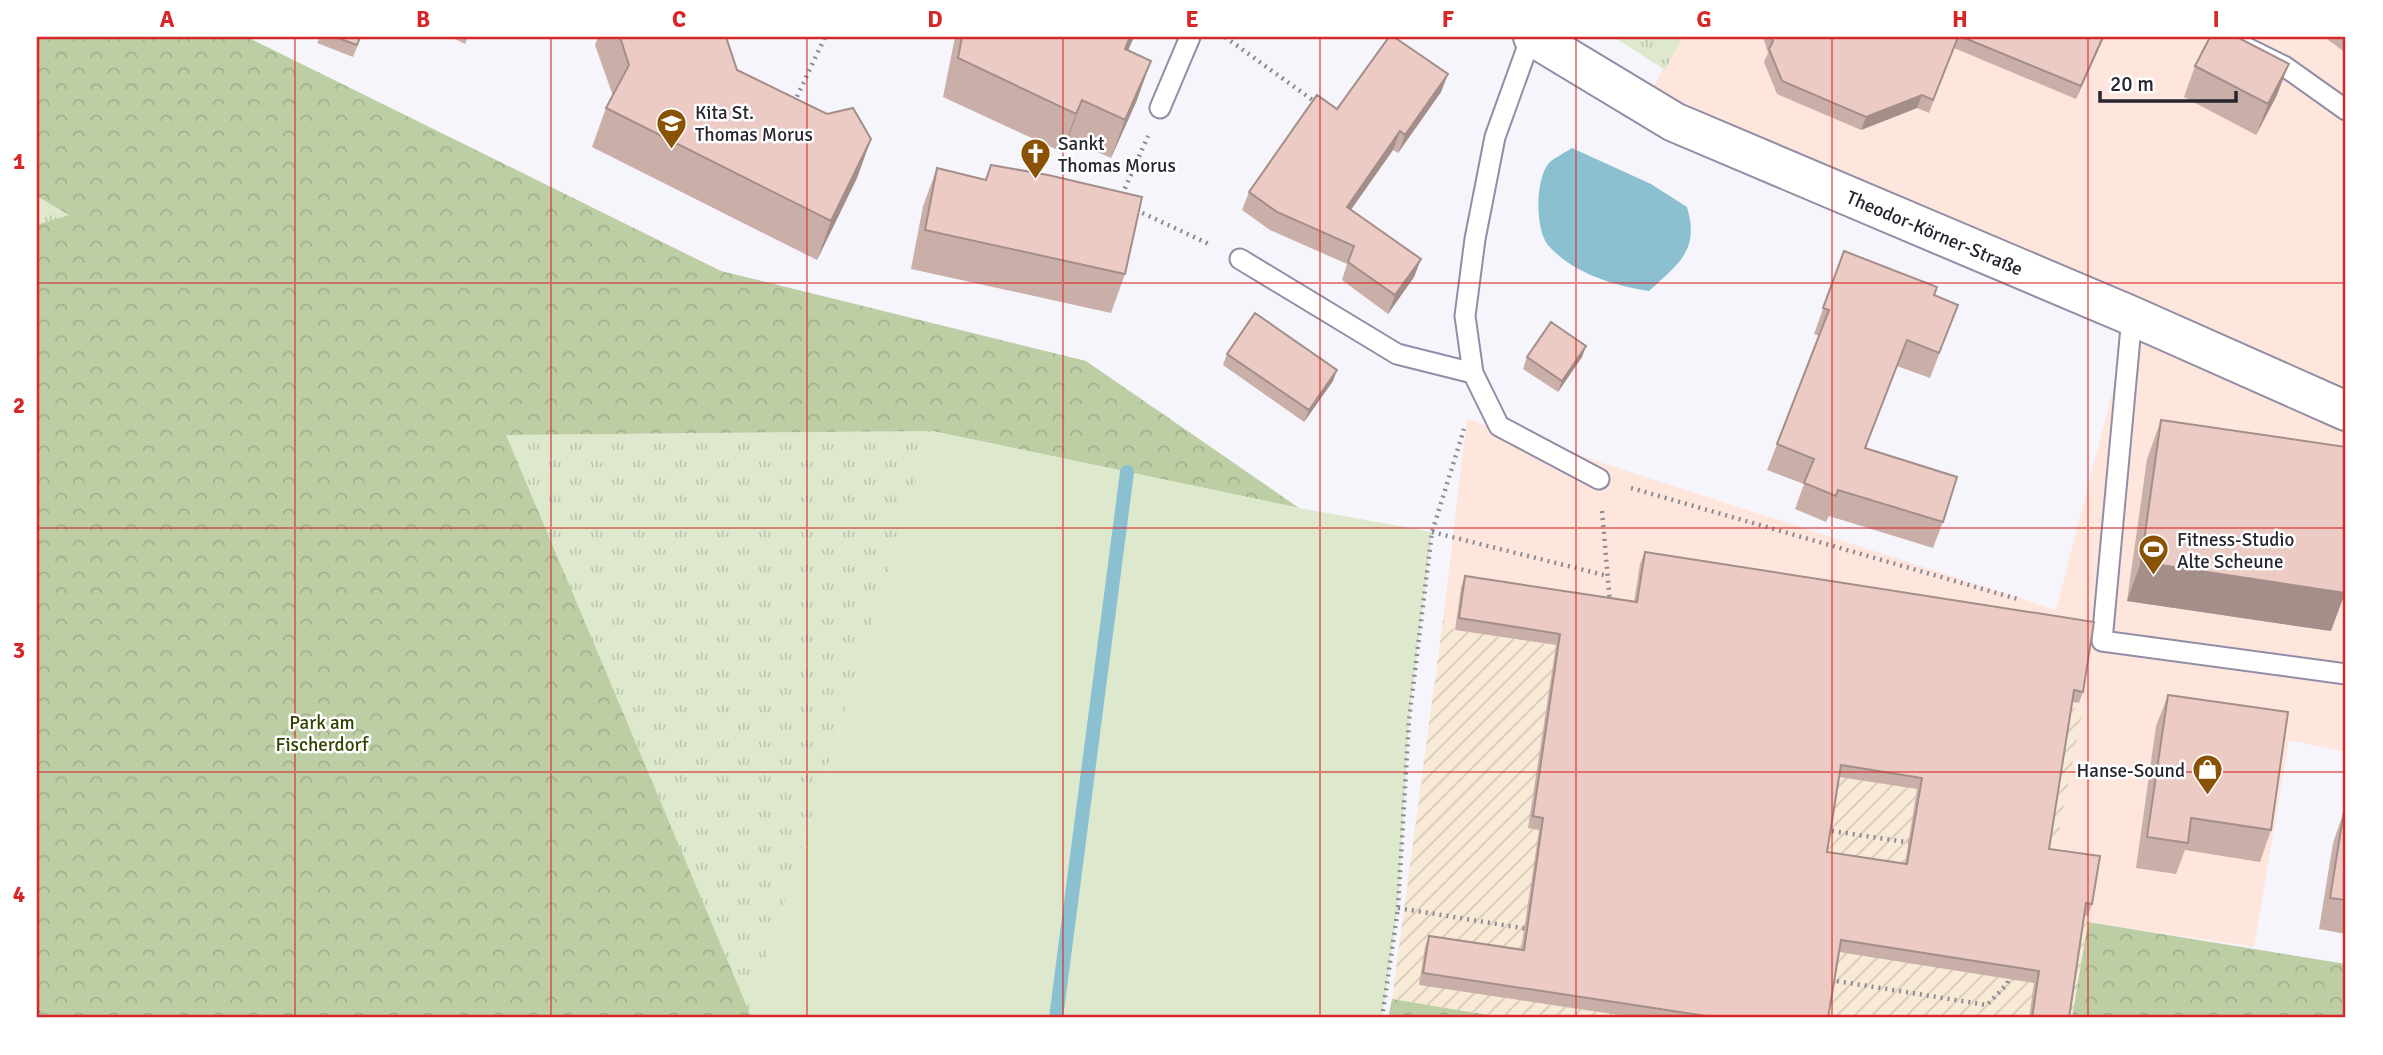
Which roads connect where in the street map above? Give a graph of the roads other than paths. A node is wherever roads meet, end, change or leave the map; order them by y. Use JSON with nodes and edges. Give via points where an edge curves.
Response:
{"nodes":[{"id":1,"x":1190,"y":37,"type":"edge"},
{"id":2,"x":1532,"y":37,"type":"edge"},
{"id":3,"x":2225,"y":37,"type":"edge"},
{"id":4,"x":1160,"y":108,"type":"road end"},
{"id":5,"x":2346,"y":110,"type":"edge"},
{"id":6,"x":1240,"y":259,"type":"road end"},
{"id":7,"x":2132,"y":316,"type":"junction"},
{"id":8,"x":1473,"y":373,"type":"junction"},
{"id":9,"x":2346,"y":411,"type":"edge"},
{"id":10,"x":1600,"y":479,"type":"road end"},
{"id":11,"x":2346,"y":674,"type":"edge"}],
"edges":[{"from":1,"to":4,"type":"lane"},
{"from":2,"to":7,"type":"street","name":"Theodor-Körner-Straße","via":[[1674,122]]},
{"from":2,"to":8,"type":"lane","via":[[1495,137],[1475,239],[1465,316]]},
{"from":3,"to":5,"type":"lane","via":[[2284,66]]},
{"from":6,"to":8,"type":"lane","via":[[1397,354]]},
{"from":7,"to":9,"type":"street","name":"Theodor-Körner-Straße"},
{"from":7,"to":11,"type":"lane","via":[[2102,641]]},
{"from":8,"to":10,"type":"lane","via":[[1499,426]]}]}
